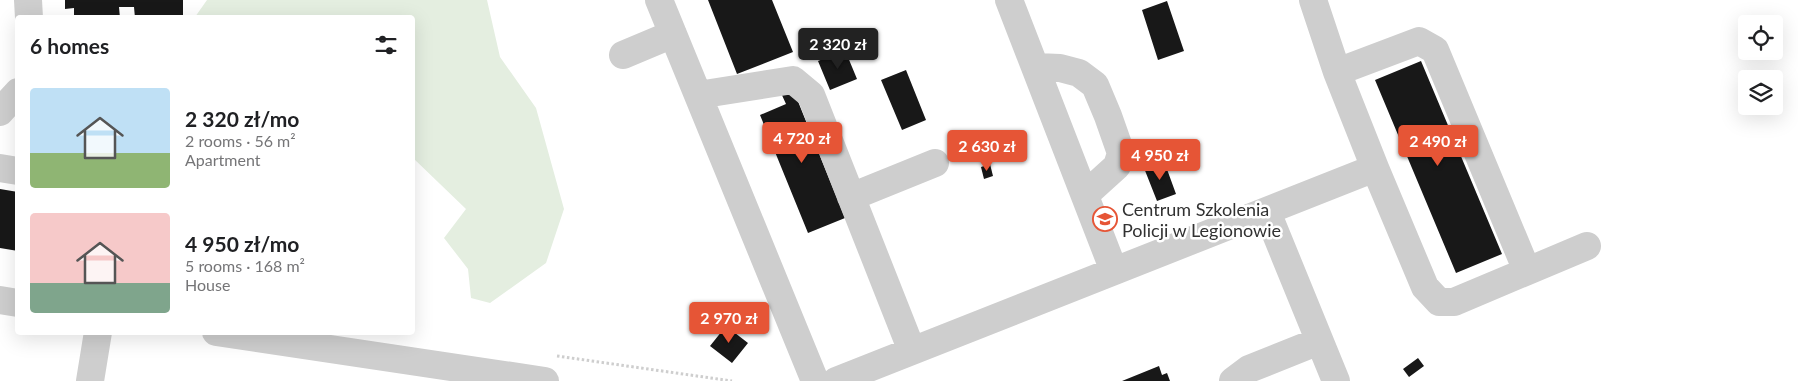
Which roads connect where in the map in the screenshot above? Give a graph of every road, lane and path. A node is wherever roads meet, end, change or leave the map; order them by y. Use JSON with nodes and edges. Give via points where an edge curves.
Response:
{"nodes":[{"id":1,"x":28,"y":0,"type":"edge"},
{"id":2,"x":659,"y":0,"type":"edge"},
{"id":3,"x":1009,"y":0,"type":"edge"},
{"id":4,"x":1313,"y":0,"type":"edge"},
{"id":5,"x":29,"y":15,"type":"edge"},
{"id":6,"x":673,"y":34,"type":"junction"},
{"id":7,"x":623,"y":54,"type":"dead end"},
{"id":8,"x":1036,"y":67,"type":"junction"},
{"id":9,"x":1337,"y":72,"type":"junction"},
{"id":10,"x":15,"y":95,"type":"edge"},
{"id":11,"x":698,"y":95,"type":"junction"},
{"id":12,"x":0,"y":112,"type":"edge"},
{"id":13,"x":935,"y":163,"type":"dead end"},
{"id":14,"x":0,"y":168,"type":"edge"},
{"id":15,"x":1375,"y":168,"type":"junction"},
{"id":16,"x":15,"y":170,"type":"edge"},
{"id":17,"x":1085,"y":195,"type":"junction"},
{"id":18,"x":851,"y":197,"type":"junction"},
{"id":19,"x":1266,"y":212,"type":"junction"},
{"id":20,"x":1587,"y":246,"type":"dead end"},
{"id":21,"x":1114,"y":271,"type":"junction"},
{"id":22,"x":1527,"y":271,"type":"junction"},
{"id":23,"x":0,"y":300,"type":"edge"},
{"id":24,"x":15,"y":302,"type":"edge"},
{"id":25,"x":98,"y":335,"type":"edge"},
{"id":26,"x":253,"y":335,"type":"edge"},
{"id":27,"x":1319,"y":341,"type":"junction"},
{"id":28,"x":365,"y":344,"type":"edge"},
{"id":29,"x":912,"y":351,"type":"junction"},
{"id":30,"x":549,"y":355,"type":"dead end"},
{"id":31,"x":425,"y":372,"type":"edge"},
{"id":32,"x":90,"y":381,"type":"edge"},
{"id":33,"x":545,"y":381,"type":"edge"},
{"id":34,"x":732,"y":381,"type":"edge"},
{"id":35,"x":815,"y":381,"type":"edge"},
{"id":36,"x":836,"y":381,"type":"edge"},
{"id":37,"x":1233,"y":381,"type":"edge"},
{"id":38,"x":1336,"y":381,"type":"edge"}],
"edges":[{"from":1,"to":5,"type":"lane"},
{"from":2,"to":6,"type":"lane"},
{"from":3,"to":8,"type":"lane"},
{"from":4,"to":9,"type":"lane"},
{"from":6,"to":7,"type":"lane"},
{"from":6,"to":11,"type":"lane"},
{"from":8,"to":17,"type":"lane"},
{"from":8,"to":17,"type":"lane","via":[[1079,73],[1095,85],[1108,116],[1121,153],[1117,166]]},
{"from":9,"to":15,"type":"lane"},
{"from":9,"to":22,"type":"lane","via":[[1418,41],[1435,50]]},
{"from":10,"to":12,"type":"lane"},
{"from":11,"to":18,"type":"lane","via":[[793,80],[811,95]]},
{"from":11,"to":35,"type":"lane"},
{"from":13,"to":18,"type":"lane"},
{"from":14,"to":16,"type":"lane"},
{"from":15,"to":19,"type":"lane"},
{"from":15,"to":22,"type":"lane","via":[[1425,287],[1439,302],[1454,302]]},
{"from":17,"to":21,"type":"lane"},
{"from":18,"to":29,"type":"lane"},
{"from":19,"to":21,"type":"lane"},
{"from":19,"to":27,"type":"lane"},
{"from":20,"to":22,"type":"lane"},
{"from":21,"to":29,"type":"lane"},
{"from":23,"to":24,"type":"lane"},
{"from":25,"to":32,"type":"lane"},
{"from":26,"to":28,"type":"lane"},
{"from":27,"to":37,"type":"lane","via":[[1249,369]]},
{"from":27,"to":38,"type":"lane"},
{"from":28,"to":31,"type":"lane"},
{"from":29,"to":36,"type":"lane"},
{"from":30,"to":34,"type":"path"},
{"from":31,"to":33,"type":"lane"}]}
